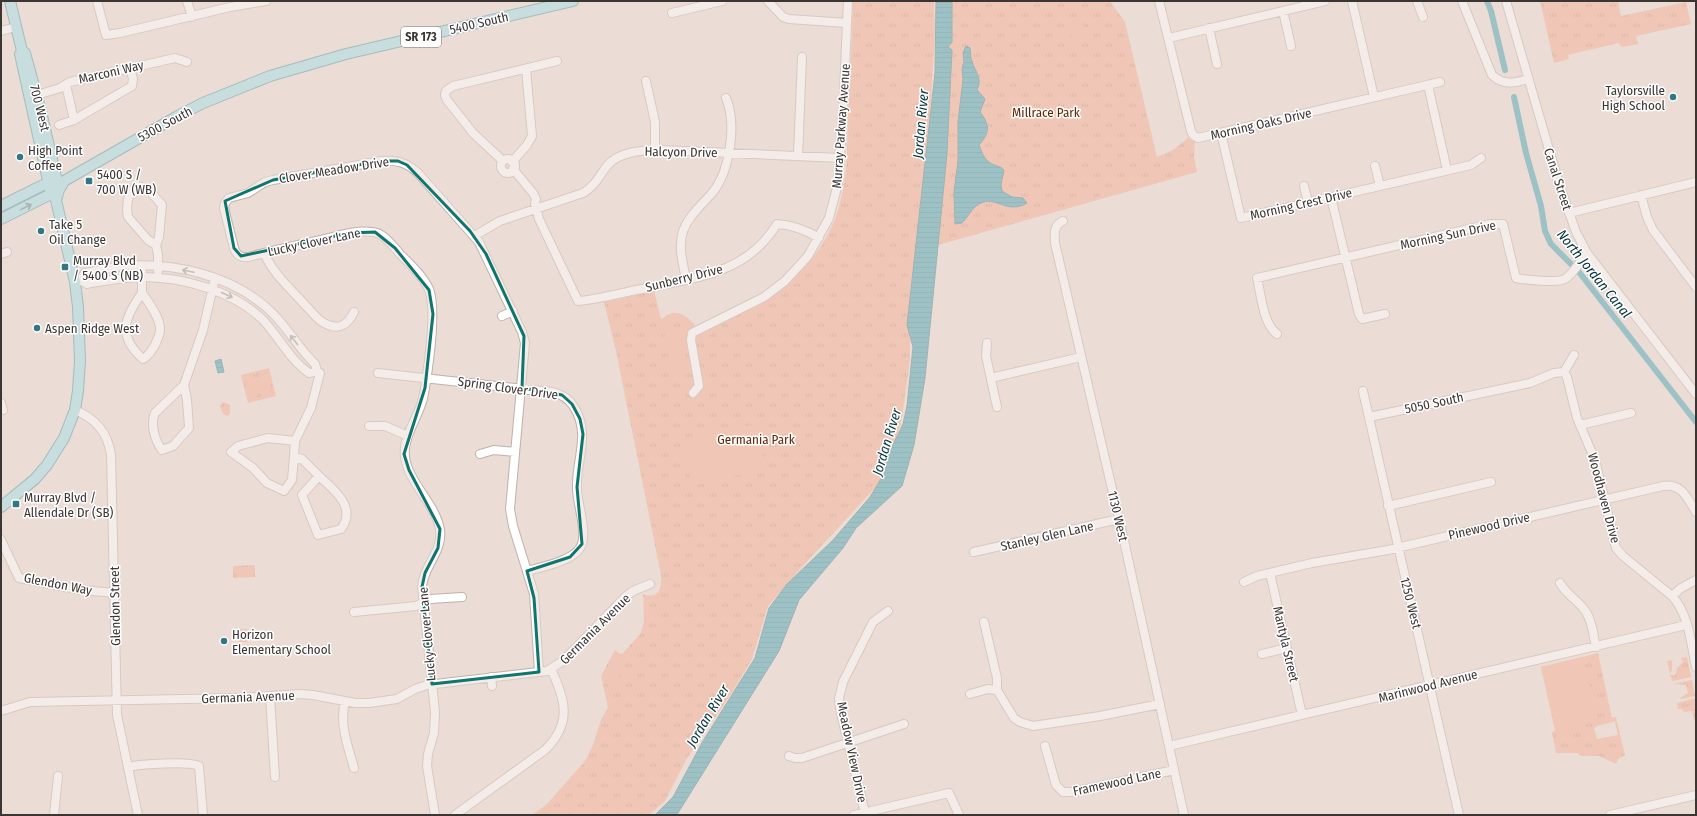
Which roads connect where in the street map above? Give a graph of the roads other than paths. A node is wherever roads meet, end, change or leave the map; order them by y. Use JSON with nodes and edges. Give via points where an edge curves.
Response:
{"nodes":[{"id":1,"x":10,"y":1,"type":"edge"},
{"id":2,"x":97,"y":1,"type":"edge"},
{"id":3,"x":187,"y":1,"type":"edge"},
{"id":4,"x":263,"y":1,"type":"edge"},
{"id":5,"x":572,"y":1,"type":"edge"},
{"id":6,"x":722,"y":1,"type":"edge"},
{"id":7,"x":768,"y":1,"type":"edge"},
{"id":8,"x":848,"y":1,"type":"edge"},
{"id":9,"x":1159,"y":1,"type":"edge"},
{"id":10,"x":1325,"y":1,"type":"edge"},
{"id":11,"x":1352,"y":1,"type":"edge"},
{"id":12,"x":1417,"y":1,"type":"edge"},
{"id":13,"x":1462,"y":1,"type":"edge"},
{"id":14,"x":1506,"y":1,"type":"edge"},
{"id":15,"x":1283,"y":11,"type":"junction"},
{"id":16,"x":672,"y":13,"type":"dead end"},
{"id":17,"x":192,"y":17,"type":"junction"},
{"id":18,"x":1423,"y":17,"type":"dead end"},
{"id":19,"x":847,"y":22,"type":"junction"},
{"id":20,"x":16,"y":27,"type":"junction"},
{"id":21,"x":1209,"y":28,"type":"junction"},
{"id":22,"x":1,"y":31,"type":"edge"},
{"id":23,"x":1169,"y":38,"type":"junction"},
{"id":24,"x":1291,"y":46,"type":"dead end"},
{"id":25,"x":22,"y":51,"type":"junction"},
{"id":26,"x":802,"y":57,"type":"dead end"},
{"id":27,"x":557,"y":61,"type":"dead end"},
{"id":28,"x":187,"y":62,"type":"dead end"},
{"id":29,"x":1218,"y":64,"type":"dead end"},
{"id":30,"x":130,"y":68,"type":"junction"},
{"id":31,"x":526,"y":69,"type":"junction"},
{"id":32,"x":270,"y":76,"type":"joint"},
{"id":33,"x":1528,"y":79,"type":"junction"},
{"id":34,"x":646,"y":80,"type":"dead end"},
{"id":35,"x":1440,"y":82,"type":"dead end"},
{"id":36,"x":66,"y":85,"type":"junction"},
{"id":37,"x":1428,"y":85,"type":"junction"},
{"id":38,"x":37,"y":95,"type":"junction"},
{"id":39,"x":1374,"y":97,"type":"junction"},
{"id":40,"x":726,"y":98,"type":"dead end"},
{"id":41,"x":74,"y":120,"type":"junction"},
{"id":42,"x":59,"y":125,"type":"dead end"},
{"id":43,"x":1221,"y":133,"type":"junction"},
{"id":44,"x":655,"y":150,"type":"junction"},
{"id":45,"x":728,"y":153,"type":"junction"},
{"id":46,"x":798,"y":156,"type":"junction"},
{"id":47,"x":840,"y":158,"type":"junction"},
{"id":48,"x":1481,"y":158,"type":"dead end"},
{"id":49,"x":504,"y":161,"type":"junction"},
{"id":50,"x":513,"y":166,"type":"junction"},
{"id":51,"x":1375,"y":166,"type":"dead end"},
{"id":52,"x":1447,"y":170,"type":"junction"},
{"id":53,"x":56,"y":181,"type":"junction"},
{"id":54,"x":1696,"y":182,"type":"edge"},
{"id":55,"x":1304,"y":186,"type":"dead end"},
{"id":56,"x":1380,"y":186,"type":"junction"},
{"id":57,"x":55,"y":195,"type":"junction"},
{"id":58,"x":1641,"y":195,"type":"junction"},
{"id":59,"x":1331,"y":197,"type":"junction"},
{"id":60,"x":226,"y":200,"type":"joint"},
{"id":61,"x":1308,"y":202,"type":"junction"},
{"id":62,"x":1,"y":206,"type":"edge"},
{"id":63,"x":536,"y":207,"type":"junction"},
{"id":64,"x":1569,"y":213,"type":"junction"},
{"id":65,"x":1,"y":219,"type":"edge"},
{"id":66,"x":1063,"y":221,"type":"dead end"},
{"id":67,"x":474,"y":236,"type":"junction"},
{"id":68,"x":819,"y":238,"type":"junction"},
{"id":69,"x":156,"y":245,"type":"junction"},
{"id":70,"x":264,"y":253,"type":"junction"},
{"id":71,"x":1587,"y":253,"type":"junction"},
{"id":72,"x":1346,"y":257,"type":"junction"},
{"id":73,"x":142,"y":266,"type":"junction"},
{"id":74,"x":158,"y":266,"type":"junction"},
{"id":75,"x":142,"y":277,"type":"junction"},
{"id":76,"x":157,"y":278,"type":"junction"},
{"id":77,"x":215,"y":278,"type":"junction"},
{"id":78,"x":686,"y":280,"type":"junction"},
{"id":79,"x":78,"y":281,"type":"junction"},
{"id":80,"x":1696,"y":287,"type":"edge"},
{"id":81,"x":212,"y":289,"type":"junction"},
{"id":82,"x":142,"y":293,"type":"junction"},
{"id":83,"x":513,"y":311,"type":"junction"},
{"id":84,"x":354,"y":312,"type":"dead end"},
{"id":85,"x":1385,"y":314,"type":"dead end"},
{"id":86,"x":502,"y":316,"type":"dead end"},
{"id":87,"x":1276,"y":334,"type":"dead end"},
{"id":88,"x":987,"y":343,"type":"dead end"},
{"id":89,"x":1574,"y":355,"type":"dead end"},
{"id":90,"x":1081,"y":357,"type":"junction"},
{"id":91,"x":318,"y":372,"type":"junction"},
{"id":92,"x":1564,"y":372,"type":"junction"},
{"id":93,"x":378,"y":373,"type":"dead end"},
{"id":94,"x":426,"y":378,"type":"junction"},
{"id":95,"x":991,"y":378,"type":"junction"},
{"id":96,"x":184,"y":385,"type":"junction"},
{"id":97,"x":521,"y":388,"type":"junction"},
{"id":98,"x":1363,"y":391,"type":"dead end"},
{"id":99,"x":693,"y":393,"type":"dead end"},
{"id":100,"x":1696,"y":394,"type":"edge"},
{"id":101,"x":997,"y":407,"type":"dead end"},
{"id":102,"x":75,"y":410,"type":"junction"},
{"id":103,"x":1631,"y":413,"type":"dead end"},
{"id":104,"x":1369,"y":417,"type":"junction"},
{"id":105,"x":1580,"y":425,"type":"junction"},
{"id":106,"x":370,"y":426,"type":"dead end"},
{"id":107,"x":408,"y":436,"type":"junction"},
{"id":108,"x":295,"y":441,"type":"junction"},
{"id":109,"x":515,"y":452,"type":"junction"},
{"id":110,"x":480,"y":454,"type":"dead end"},
{"id":111,"x":294,"y":457,"type":"junction"},
{"id":112,"x":319,"y":476,"type":"junction"},
{"id":113,"x":1491,"y":482,"type":"dead end"},
{"id":114,"x":1604,"y":499,"type":"junction"},
{"id":115,"x":1388,"y":506,"type":"junction"},
{"id":116,"x":1,"y":507,"type":"edge"},
{"id":117,"x":1696,"y":512,"type":"edge"},
{"id":118,"x":1119,"y":519,"type":"junction"},
{"id":119,"x":1,"y":540,"type":"edge"},
{"id":120,"x":1398,"y":547,"type":"junction"},
{"id":121,"x":974,"y":552,"type":"dead end"},
{"id":122,"x":527,"y":571,"type":"junction"},
{"id":123,"x":1270,"y":573,"type":"junction"},
{"id":124,"x":1696,"y":580,"type":"edge"},
{"id":125,"x":1244,"y":582,"type":"dead end"},
{"id":126,"x":1560,"y":583,"type":"dead end"},
{"id":127,"x":650,"y":584,"type":"dead end"},
{"id":128,"x":115,"y":593,"type":"junction"},
{"id":129,"x":1672,"y":596,"type":"junction"},
{"id":130,"x":462,"y":597,"type":"dead end"},
{"id":131,"x":423,"y":602,"type":"junction"},
{"id":132,"x":354,"y":612,"type":"dead end"},
{"id":133,"x":888,"y":612,"type":"dead end"},
{"id":134,"x":984,"y":622,"type":"dead end"},
{"id":135,"x":1686,"y":625,"type":"junction"},
{"id":136,"x":1596,"y":646,"type":"junction"},
{"id":137,"x":1287,"y":648,"type":"junction"},
{"id":138,"x":1262,"y":654,"type":"dead end"},
{"id":139,"x":1696,"y":667,"type":"edge"},
{"id":140,"x":551,"y":669,"type":"junction"},
{"id":141,"x":538,"y":672,"type":"junction"},
{"id":142,"x":492,"y":677,"type":"junction"},
{"id":143,"x":432,"y":684,"type":"junction"},
{"id":144,"x":1430,"y":685,"type":"junction"},
{"id":145,"x":492,"y":686,"type":"dead end"},
{"id":146,"x":996,"y":690,"type":"junction"},
{"id":147,"x":970,"y":694,"type":"dead end"},
{"id":148,"x":270,"y":696,"type":"junction"},
{"id":149,"x":116,"y":700,"type":"junction"},
{"id":150,"x":345,"y":702,"type":"junction"},
{"id":151,"x":1160,"y":704,"type":"junction"},
{"id":152,"x":1,"y":711,"type":"edge"},
{"id":153,"x":1302,"y":715,"type":"junction"},
{"id":154,"x":904,"y":724,"type":"dead end"},
{"id":155,"x":848,"y":743,"type":"junction"},
{"id":156,"x":1045,"y":746,"type":"dead end"},
{"id":157,"x":1169,"y":746,"type":"junction"},
{"id":158,"x":789,"y":756,"type":"dead end"},
{"id":159,"x":128,"y":767,"type":"junction"},
{"id":160,"x":354,"y":768,"type":"dead end"},
{"id":161,"x":1174,"y":770,"type":"junction"},
{"id":162,"x":58,"y":776,"type":"dead end"},
{"id":163,"x":275,"y":777,"type":"dead end"},
{"id":164,"x":1696,"y":795,"type":"edge"},
{"id":165,"x":865,"y":812,"type":"junction"},
{"id":166,"x":54,"y":815,"type":"edge"},
{"id":167,"x":138,"y":815,"type":"edge"},
{"id":168,"x":203,"y":815,"type":"edge"},
{"id":169,"x":435,"y":815,"type":"edge"},
{"id":170,"x":456,"y":815,"type":"edge"},
{"id":171,"x":854,"y":815,"type":"edge"},
{"id":172,"x":959,"y":815,"type":"edge"},
{"id":173,"x":1184,"y":815,"type":"edge"},
{"id":174,"x":1459,"y":815,"type":"edge"},
{"id":175,"x":1610,"y":815,"type":"edge"}],
"edges":[{"from":1,"to":20,"type":"main road","name":"700 West"},
{"from":2,"to":17,"type":"street","via":[[106,35]]},
{"from":3,"to":17,"type":"street"},
{"from":4,"to":17,"type":"street"},
{"from":5,"to":32,"type":"main road","name":"5400 South","number":"SR 173","via":[[340,56]]},
{"from":6,"to":16,"type":"street"},
{"from":7,"to":19,"type":"street","via":[[789,19]]},
{"from":8,"to":19,"type":"street","name":"Murray Parkway Avenue"},
{"from":9,"to":23,"type":"street","name":"Morning Oaks Drive"},
{"from":10,"to":15,"type":"street"},
{"from":11,"to":39,"type":"street"},
{"from":12,"to":18,"type":"street"},
{"from":13,"to":33,"type":"street","via":[[1492,75],[1497,80],[1511,84]]},
{"from":14,"to":33,"type":"street","name":"Canal Street"},
{"from":15,"to":21,"type":"street"},
{"from":15,"to":24,"type":"street"},
{"from":19,"to":47,"type":"street","name":"Murray Parkway Avenue"},
{"from":20,"to":22,"type":"street"},
{"from":20,"to":25,"type":"main road","name":"700 West"},
{"from":21,"to":23,"type":"street"},
{"from":21,"to":29,"type":"street"},
{"from":23,"to":43,"type":"street","name":"Morning Oaks Drive","via":[[1191,133],[1201,138]]},
{"from":25,"to":38,"type":"main road","name":"700 West","via":[[25,53]]},
{"from":25,"to":53,"type":"main road","name":"700 West","via":[[20,54],[24,75]]},
{"from":26,"to":46,"type":"street"},
{"from":27,"to":31,"type":"street"},
{"from":28,"to":30,"type":"street","name":"Marconi Way","via":[[175,58]]},
{"from":30,"to":36,"type":"street","name":"Marconi Way"},
{"from":30,"to":41,"type":"street","via":[[132,86]]},
{"from":31,"to":49,"type":"street","via":[[453,86],[447,88],[445,93],[447,100],[469,128]]},
{"from":31,"to":50,"type":"street","via":[[532,136]]},
{"from":32,"to":53,"type":"main road","name":"5300 South","number":"SR 173","via":[[203,103]]},
{"from":33,"to":64,"type":"street","name":"Canal Street"},
{"from":34,"to":44,"type":"street","via":[[655,122]]},
{"from":35,"to":37,"type":"street","name":"Morning Oaks Drive"},
{"from":36,"to":38,"type":"street","name":"Marconi Way"},
{"from":36,"to":41,"type":"street"},
{"from":37,"to":39,"type":"street","name":"Morning Oaks Drive"},
{"from":37,"to":52,"type":"street"},
{"from":38,"to":53,"type":"main road","name":"700 West"},
{"from":39,"to":43,"type":"street","name":"Morning Oaks Drive"},
{"from":40,"to":45,"type":"street","via":[[731,115]]},
{"from":41,"to":42,"type":"street"},
{"from":43,"to":61,"type":"street","name":"Morning Crest Drive","via":[[1241,218]]},
{"from":44,"to":45,"type":"street","name":"Halcyon Drive"},
{"from":44,"to":63,"type":"street","name":"Halcyon Drive","via":[[634,152],[614,159],[588,190]]},
{"from":45,"to":46,"type":"street","name":"Halcyon Drive"},
{"from":45,"to":78,"type":"street","via":[[720,182],[689,218],[683,233],[681,247]]},
{"from":46,"to":47,"type":"street","name":"Halcyon Drive"},
{"from":47,"to":68,"type":"street","name":"Murray Parkway Avenue","via":[[836,196]]},
{"from":48,"to":52,"type":"street","name":"Morning Crest Drive","via":[[1470,165]]},
{"from":49,"to":50,"type":"street","via":[[508,160]]},
{"from":49,"to":50,"type":"street","via":[[501,166],[504,172],[508,173]]},
{"from":50,"to":63,"type":"street","via":[[536,199]]},
{"from":51,"to":56,"type":"street"},
{"from":52,"to":56,"type":"street","name":"Morning Crest Drive"},
{"from":53,"to":57,"type":"main road"},
{"from":53,"to":57,"type":"main road","name":"5300 South","number":"SR 173"},
{"from":53,"to":62,"type":"main road","name":"5300 South","number":"SR 173"},
{"from":54,"to":58,"type":"street"},
{"from":55,"to":61,"type":"street"},
{"from":56,"to":59,"type":"street","name":"Morning Crest Drive"},
{"from":65,"to":57,"type":"main road","name":"5300 South","number":"SR 173","one_way":true},
{"from":57,"to":79,"type":"main road"},
{"from":58,"to":64,"type":"street"},
{"from":58,"to":80,"type":"street","via":[[1653,230]]},
{"from":59,"to":61,"type":"street","name":"Morning Crest Drive"},
{"from":59,"to":72,"type":"street"},
{"from":60,"to":67,"type":"street","name":"Clover Meadow Drive","via":[[248,193],[273,180],[381,161],[398,161],[418,173]]},
{"from":60,"to":70,"type":"street","name":"Lucky Clover Lane","via":[[224,208],[236,252],[243,257]]},
{"from":63,"to":67,"type":"street","name":"Halcyon Drive","via":[[500,221]]},
{"from":63,"to":78,"type":"street","name":"Sunberry Drive","via":[[539,219],[578,301]]},
{"from":64,"to":71,"type":"street","name":"Canal Street"},
{"from":66,"to":90,"type":"street","name":"1130 West","via":[[1056,226],[1055,243]]},
{"from":67,"to":83,"type":"street","name":"Clover Meadow Drive","via":[[486,254]]},
{"from":68,"to":78,"type":"street","name":"Sunberry Drive","via":[[801,229],[777,224],[759,248],[740,262],[713,274]]},
{"from":68,"to":99,"type":"street","name":"Murray Parkway Avenue","via":[[798,269],[764,297],[692,333],[699,386]]},
{"from":69,"to":69,"type":"street","via":[[148,240],[128,217],[129,194],[138,186],[148,189],[162,205],[160,237]]},
{"from":69,"to":74,"type":"street"},
{"from":70,"to":84,"type":"street","via":[[270,266],[324,323],[344,325]]},
{"from":70,"to":94,"type":"street","name":"Lucky Clover Lane","via":[[356,232],[375,232],[383,237],[422,278],[430,294],[433,314]]},
{"from":71,"to":72,"type":"street","name":"Morning Sun Drive","via":[[1562,280],[1530,281],[1516,278],[1503,224],[1490,224]]},
{"from":71,"to":100,"type":"street","name":"Canal Street"},
{"from":72,"to":85,"type":"street","via":[[1357,309],[1362,318]]},
{"from":72,"to":87,"type":"street","name":"Morning Sun Drive","via":[[1257,278],[1267,322]]},
{"from":73,"to":74,"type":"street"},
{"from":73,"to":75,"type":"street"},
{"from":73,"to":79,"type":"street","via":[[117,267],[85,273]]},
{"from":74,"to":76,"type":"street"},
{"from":77,"to":74,"type":"street","one_way":true},
{"from":75,"to":76,"type":"street"},
{"from":75,"to":79,"type":"street","via":[[87,284]]},
{"from":75,"to":82,"type":"street"},
{"from":76,"to":81,"type":"street"},
{"from":77,"to":81,"type":"street"},
{"from":91,"to":77,"type":"street","one_way":true,"via":[[315,364],[267,308],[243,290]]},
{"from":79,"to":102,"type":"main road","via":[[80,361]]},
{"from":81,"to":91,"type":"street","one_way":true,"via":[[234,298],[249,308],[268,325],[302,367],[309,373]]},
{"from":81,"to":96,"type":"street","via":[[203,330]]},
{"from":82,"to":82,"type":"street","via":[[160,329],[152,350],[142,359],[134,350],[125,330],[125,325]]},
{"from":83,"to":86,"type":"street"},
{"from":83,"to":97,"type":"street","name":"Clover Meadow Drive","via":[[525,343]]},
{"from":88,"to":95,"type":"street","via":[[986,356]]},
{"from":89,"to":92,"type":"street"},
{"from":90,"to":95,"type":"street"},
{"from":90,"to":118,"type":"street","name":"1130 West"},
{"from":91,"to":108,"type":"street","via":[[311,408]]},
{"from":92,"to":104,"type":"street","name":"5050 South","via":[[1554,373],[1530,383]]},
{"from":92,"to":105,"type":"street","name":"Woodhaven Drive"},
{"from":93,"to":94,"type":"street","name":"Spring Clover Drive"},
{"from":94,"to":97,"type":"street","name":"Spring Clover Drive"},
{"from":94,"to":107,"type":"street","name":"Lucky Clover Lane","via":[[422,405]]},
{"from":95,"to":101,"type":"street"},
{"from":96,"to":96,"type":"street","via":[[153,417],[156,439],[162,450],[173,446],[189,428]]},
{"from":97,"to":109,"type":"street","name":"Clover Meadow Drive"},
{"from":97,"to":122,"type":"street","name":"Spring Clover Drive","via":[[556,393],[564,397],[577,411],[583,430],[577,487],[584,533],[582,544],[576,554],[570,557]]},
{"from":98,"to":104,"type":"street","name":"1250 West"},
{"from":102,"to":116,"type":"main road","via":[[64,438],[47,465],[35,479]]},
{"from":102,"to":128,"type":"street","name":"Glendon Street","via":[[99,425],[106,435],[110,448]]},
{"from":103,"to":105,"type":"street"},
{"from":104,"to":115,"type":"street","name":"1250 West"},
{"from":105,"to":114,"type":"street","name":"Woodhaven Drive","via":[[1594,455]]},
{"from":106,"to":107,"type":"street","via":[[385,426]]},
{"from":107,"to":131,"type":"street","name":"Lucky Clover Lane","via":[[405,449],[407,466],[436,519],[440,533],[438,548],[422,580]]},
{"from":108,"to":111,"type":"street"},
{"from":108,"to":111,"type":"street","via":[[268,438],[238,446],[231,452],[253,468],[267,483],[284,491],[292,480]]},
{"from":109,"to":110,"type":"street","via":[[494,450]]},
{"from":109,"to":122,"type":"street","name":"Clover Meadow Drive","via":[[510,513]]},
{"from":111,"to":112,"type":"street","via":[[302,459]]},
{"from":112,"to":112,"type":"street","via":[[340,498],[348,516],[341,529],[318,535],[302,495]]},
{"from":113,"to":115,"type":"street"},
{"from":114,"to":117,"type":"street","name":"Pinewood Drive","via":[[1663,486],[1674,486],[1683,492]]},
{"from":114,"to":120,"type":"street","name":"Pinewood Drive"},
{"from":114,"to":129,"type":"street","name":"Woodhaven Drive","via":[[1618,551]]},
{"from":115,"to":120,"type":"street","name":"1250 West"},
{"from":118,"to":121,"type":"street","name":"Stanley Glen Lane"},
{"from":118,"to":151,"type":"street","name":"1130 West"},
{"from":119,"to":128,"type":"street","name":"Glendon Way","via":[[19,578],[82,590]]},
{"from":120,"to":123,"type":"street","name":"Pinewood Drive"},
{"from":120,"to":144,"type":"street","name":"1250 West"},
{"from":122,"to":141,"type":"street","name":"Clover Meadow Drive","via":[[534,598]]},
{"from":123,"to":125,"type":"street","name":"Pinewood Drive"},
{"from":123,"to":137,"type":"street","name":"Mantyla Street"},
{"from":124,"to":129,"type":"street"},
{"from":126,"to":136,"type":"street","via":[[1566,593],[1586,612]]},
{"from":127,"to":140,"type":"street","name":"Germania Avenue","via":[[625,597],[563,661]]},
{"from":128,"to":149,"type":"street","name":"Glendon Street"},
{"from":129,"to":135,"type":"street","name":"Woodhaven Drive","via":[[1682,610]]},
{"from":130,"to":131,"type":"street","via":[[430,599]]},
{"from":131,"to":132,"type":"street","via":[[416,606]]},
{"from":131,"to":143,"type":"street","name":"Lucky Clover Lane"},
{"from":133,"to":155,"type":"street","name":"Meadow View Drive","via":[[873,622],[839,698]]},
{"from":134,"to":146,"type":"street","via":[[996,678]]},
{"from":135,"to":136,"type":"street","name":"Marinwood Avenue"},
{"from":135,"to":139,"type":"street","name":"Woodhaven Drive"},
{"from":136,"to":144,"type":"street","name":"Marinwood Avenue"},
{"from":137,"to":138,"type":"street"},
{"from":137,"to":153,"type":"street","name":"Mantyla Street"},
{"from":140,"to":141,"type":"street","name":"Germania Avenue"},
{"from":140,"to":170,"type":"street","via":[[560,688],[564,707],[555,738],[545,750]]},
{"from":141,"to":142,"type":"street","name":"Germania Avenue"},
{"from":142,"to":143,"type":"street","name":"Germania Avenue"},
{"from":142,"to":145,"type":"street"},
{"from":143,"to":150,"type":"street","name":"Germania Avenue","via":[[418,687],[389,702]]},
{"from":143,"to":169,"type":"street","name":"Lucky Clover Lane","via":[[435,725],[427,766]]},
{"from":144,"to":153,"type":"street","name":"Marinwood Avenue"},
{"from":144,"to":174,"type":"street","name":"1250 West"},
{"from":146,"to":147,"type":"street","via":[[988,689]]},
{"from":146,"to":151,"type":"street","via":[[1017,721],[1029,726]]},
{"from":148,"to":149,"type":"street","name":"Germania Avenue"},
{"from":148,"to":150,"type":"street","name":"Germania Avenue","via":[[307,694]]},
{"from":148,"to":163,"type":"street"},
{"from":149,"to":152,"type":"street","name":"Germania Avenue","via":[[28,702]]},
{"from":149,"to":159,"type":"street","name":"Glendon Street","via":[[118,727]]},
{"from":150,"to":160,"type":"street","via":[[344,726]]},
{"from":151,"to":157,"type":"street","name":"1130 West"},
{"from":153,"to":157,"type":"street","name":"Marinwood Avenue"},
{"from":154,"to":155,"type":"street"},
{"from":155,"to":158,"type":"street","via":[[802,758]]},
{"from":155,"to":165,"type":"street","name":"Meadow View Drive"},
{"from":156,"to":161,"type":"street","name":"Framewood Lane","via":[[1056,785],[1063,792],[1079,791]]},
{"from":157,"to":161,"type":"street","name":"1130 West"},
{"from":159,"to":167,"type":"street","name":"Glendon Street"},
{"from":159,"to":168,"type":"street","via":[[190,764],[199,766]]},
{"from":161,"to":173,"type":"street","name":"1130 West"},
{"from":162,"to":166,"type":"street"},
{"from":164,"to":175,"type":"street"},
{"from":165,"to":171,"type":"street"},
{"from":165,"to":172,"type":"street","via":[[949,793]]}]}
